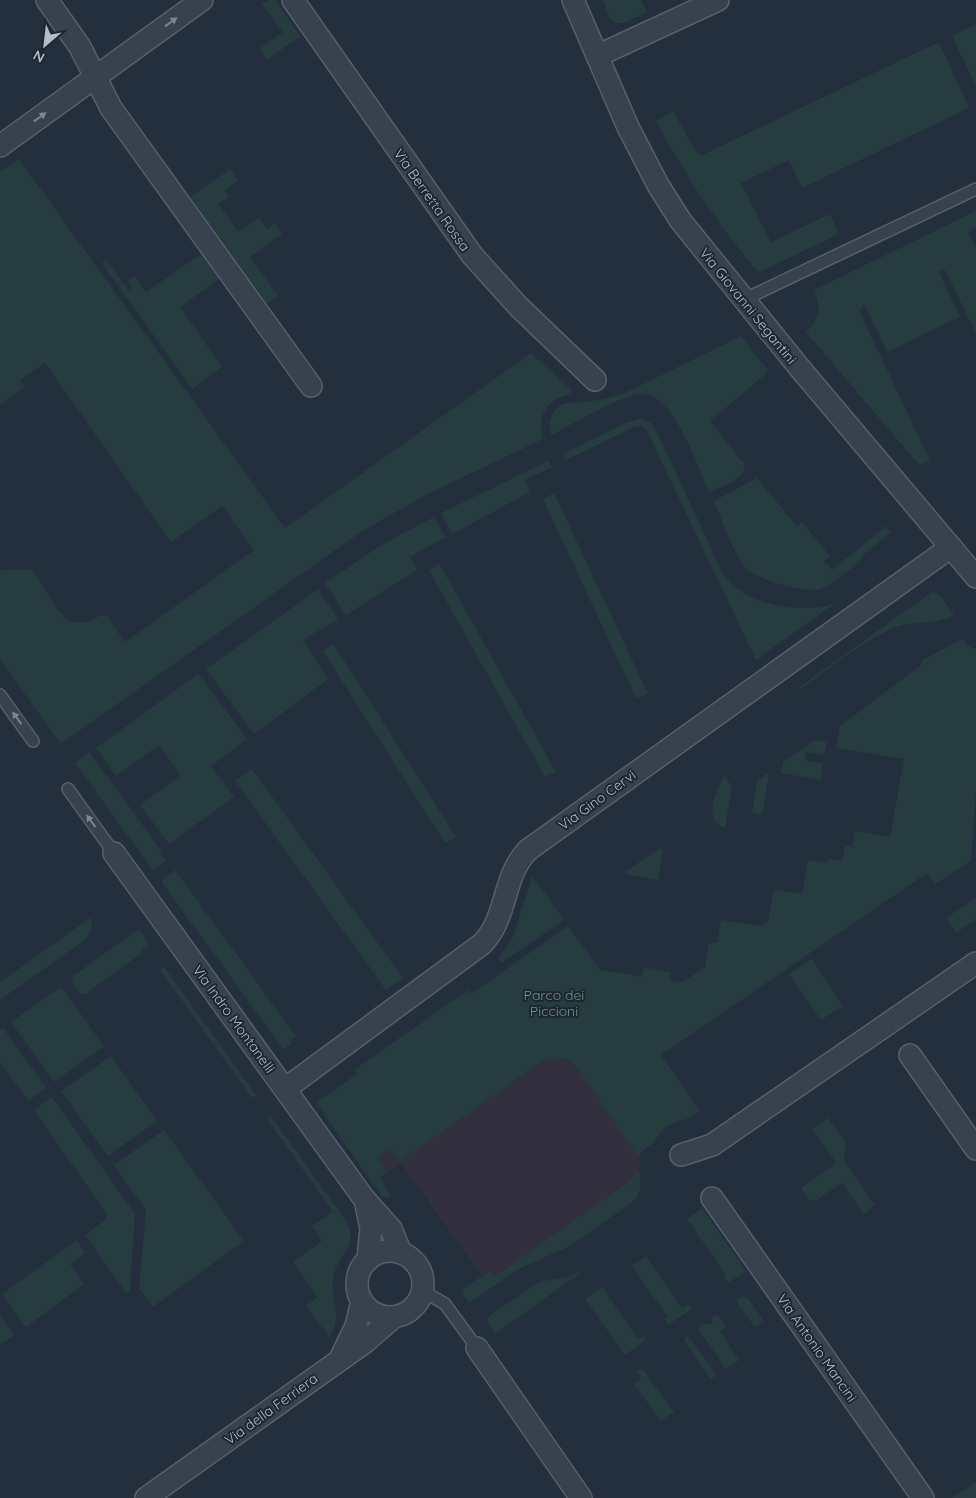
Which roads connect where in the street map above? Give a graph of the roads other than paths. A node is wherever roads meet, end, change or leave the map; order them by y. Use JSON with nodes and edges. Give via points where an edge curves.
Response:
{"nodes":[{"id":1,"x":47,"y":0,"type":"edge"},
{"id":2,"x":202,"y":0,"type":"edge"},
{"id":3,"x":293,"y":0,"type":"edge"},
{"id":4,"x":573,"y":0,"type":"edge"},
{"id":5,"x":718,"y":0,"type":"edge"},
{"id":6,"x":598,"y":56,"type":"junction"},
{"id":7,"x":96,"y":77,"type":"junction"},
{"id":8,"x":0,"y":146,"type":"edge"},
{"id":9,"x":976,"y":190,"type":"edge"},
{"id":10,"x":743,"y":300,"type":"junction"},
{"id":11,"x":595,"y":380,"type":"dead end"},
{"id":12,"x":311,"y":386,"type":"dead end"},
{"id":13,"x":952,"y":548,"type":"junction"},
{"id":14,"x":976,"y":577,"type":"edge"},
{"id":15,"x":0,"y":695,"type":"edge"},
{"id":16,"x":33,"y":741,"type":"dead end"},
{"id":17,"x":68,"y":788,"type":"dead end"},
{"id":18,"x":114,"y":852,"type":"joint"},
{"id":19,"x":976,"y":963,"type":"edge"},
{"id":20,"x":910,"y":1055,"type":"dead end"},
{"id":21,"x":285,"y":1089,"type":"junction"},
{"id":22,"x":976,"y":1149,"type":"edge"},
{"id":23,"x":681,"y":1155,"type":"dead end"},
{"id":24,"x":712,"y":1198,"type":"dead end"},
{"id":25,"x":365,"y":1200,"type":"junction"},
{"id":26,"x":401,"y":1253,"type":"junction"},
{"id":27,"x":368,"y":1260,"type":"junction"},
{"id":28,"x":423,"y":1291,"type":"junction"},
{"id":29,"x":362,"y":1302,"type":"junction"},
{"id":30,"x":394,"y":1317,"type":"junction"},
{"id":31,"x":477,"y":1348,"type":"joint"},
{"id":32,"x":340,"y":1360,"type":"junction"},
{"id":33,"x":146,"y":1498,"type":"edge"},
{"id":34,"x":581,"y":1498,"type":"edge"},
{"id":35,"x":922,"y":1498,"type":"edge"}],
"edges":[{"from":1,"to":7,"type":"street","via":[[80,47]]},
{"from":7,"to":2,"type":"street","one_way":true},
{"from":3,"to":11,"type":"street","name":"Via Berretta Rossa","via":[[472,255],[519,307]]},
{"from":4,"to":6,"type":"street","name":"Via Giovanni Segantini"},
{"from":5,"to":6,"type":"street"},
{"from":6,"to":10,"type":"street","name":"Via Giovanni Segantini","via":[[628,127],[658,185],[697,244]]},
{"from":8,"to":7,"type":"street","one_way":true},
{"from":7,"to":12,"type":"street","via":[[112,108]]},
{"from":9,"to":10,"type":"lane"},
{"from":10,"to":13,"type":"street","name":"Via Giovanni Segantini"},
{"from":13,"to":14,"type":"street","name":"Via Giovanni Segantini"},
{"from":13,"to":21,"type":"street","name":"Via Gino Cervi","via":[[528,850],[515,866],[494,931],[482,944]]},
{"from":16,"to":15,"type":"lane","one_way":true},
{"from":18,"to":17,"type":"lane","name":"Via Indro Montanelli","one_way":true},
{"from":18,"to":21,"type":"street","name":"Via Indro Montanelli"},
{"from":19,"to":23,"type":"street","via":[[712,1145]]},
{"from":20,"to":22,"type":"street"},
{"from":21,"to":25,"type":"street","name":"Via Indro Montanelli"},
{"from":24,"to":35,"type":"street","name":"Via Antonio Mancini"},
{"from":25,"to":26,"type":"street","via":[[391,1229]]},
{"from":25,"to":27,"type":"street","name":"Via Indro Montanelli","via":[[372,1228]]},
{"from":26,"to":27,"type":"street","via":[[384,1252]]},
{"from":26,"to":28,"type":"street","via":[[419,1268]]},
{"from":27,"to":29,"type":"street","via":[[357,1280]]},
{"from":28,"to":30,"type":"street","name":"Via della Ferriera","via":[[413,1308]]},
{"from":28,"to":31,"type":"lane","via":[[445,1304]]},
{"from":29,"to":30,"type":"street","via":[[374,1313]]},
{"from":29,"to":32,"type":"street","via":[[356,1326]]},
{"from":30,"to":32,"type":"street","name":"Via della Ferriera"},
{"from":31,"to":34,"type":"street"},
{"from":32,"to":33,"type":"street","name":"Via della Ferriera"}]}
